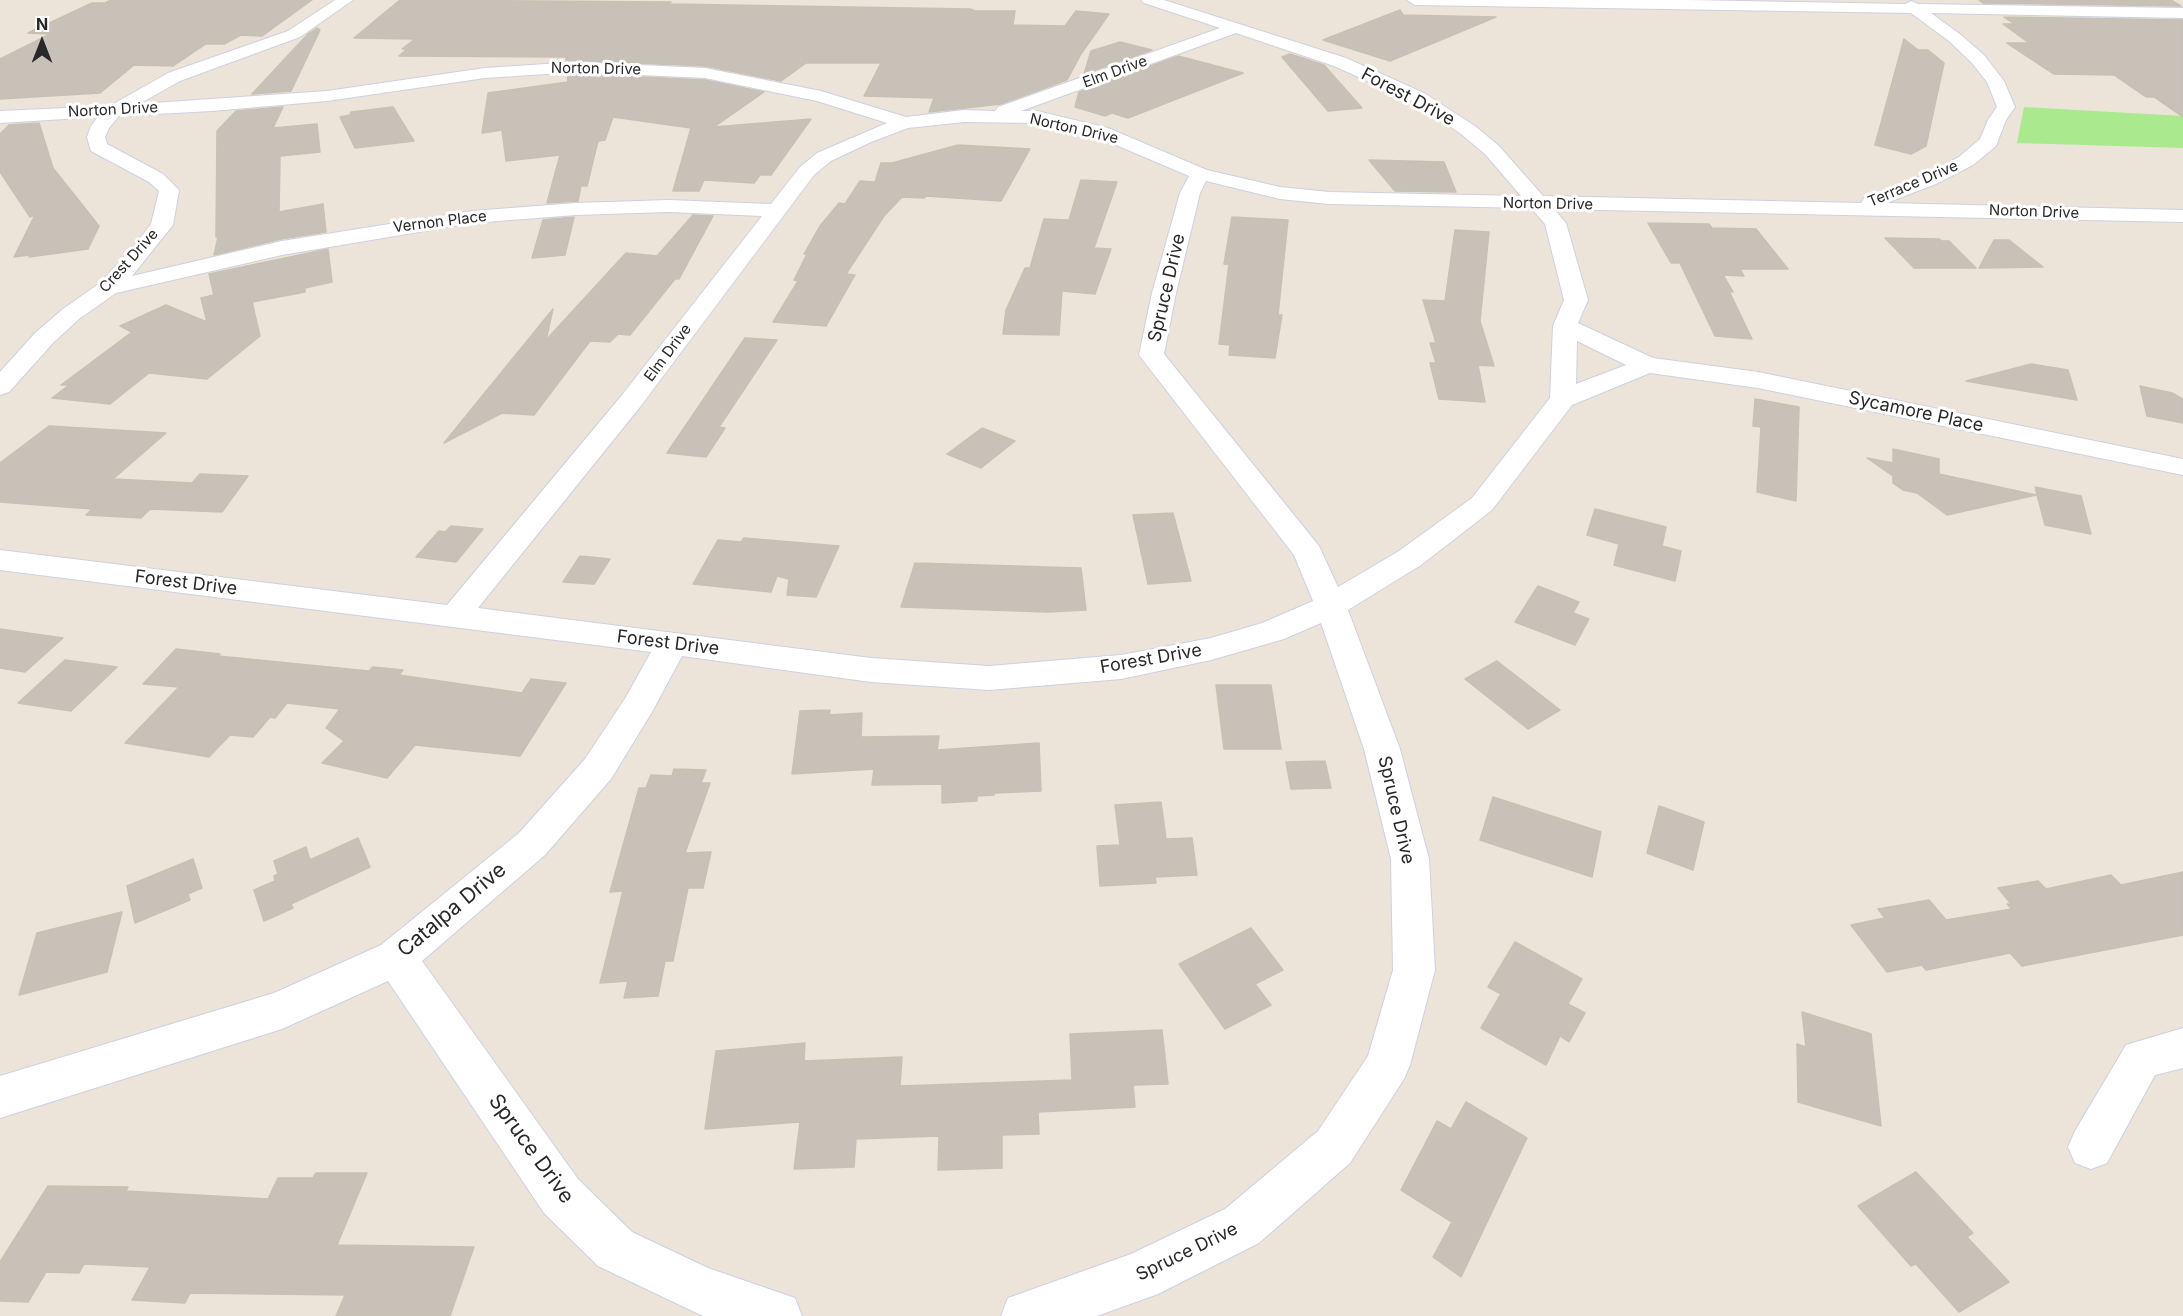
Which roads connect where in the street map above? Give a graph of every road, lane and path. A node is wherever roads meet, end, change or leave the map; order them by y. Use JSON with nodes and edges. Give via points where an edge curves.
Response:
{"nodes":[{"id":1,"x":345,"y":0,"type":"edge"},
{"id":2,"x":1149,"y":0,"type":"edge"},
{"id":3,"x":1415,"y":0,"type":"edge"},
{"id":4,"x":1909,"y":4,"type":"edge"},
{"id":5,"x":2183,"y":13,"type":"edge"},
{"id":6,"x":1236,"y":28,"type":"junction"},
{"id":7,"x":114,"y":111,"type":"junction"},
{"id":8,"x":994,"y":115,"type":"junction"},
{"id":9,"x":0,"y":117,"type":"edge"},
{"id":10,"x":905,"y":123,"type":"junction"},
{"id":11,"x":1200,"y":174,"type":"junction"},
{"id":12,"x":1539,"y":203,"type":"junction"},
{"id":13,"x":1855,"y":208,"type":"junction"},
{"id":14,"x":777,"y":210,"type":"junction"},
{"id":15,"x":2183,"y":216,"type":"edge"},
{"id":16,"x":108,"y":288,"type":"junction"},
{"id":17,"x":1565,"y":326,"type":"junction"},
{"id":18,"x":1647,"y":365,"type":"junction"},
{"id":19,"x":0,"y":387,"type":"edge"},
{"id":20,"x":1563,"y":399,"type":"junction"},
{"id":21,"x":2183,"y":467,"type":"edge"},
{"id":22,"x":0,"y":560,"type":"edge"},
{"id":23,"x":1331,"y":606,"type":"junction"},
{"id":24,"x":455,"y":616,"type":"junction"},
{"id":25,"x":672,"y":643,"type":"junction"},
{"id":26,"x":396,"y":958,"type":"junction"},
{"id":27,"x":2183,"y":1048,"type":"edge"},
{"id":28,"x":0,"y":1097,"type":"edge"},
{"id":29,"x":2091,"y":1147,"type":"dead end"},
{"id":30,"x":777,"y":1316,"type":"edge"},
{"id":31,"x":1026,"y":1316,"type":"edge"}],
"edges":[{"from":1,"to":7,"type":"street","name":"Crest Drive","via":[[294,34],[174,77]]},
{"from":2,"to":6,"type":"street","name":"Forest Drive"},
{"from":3,"to":4,"type":"street"},
{"from":4,"to":5,"type":"street"},
{"from":4,"to":13,"type":"street","name":"Terrace Drive","via":[[1978,59],[1995,81],[2006,107],[1989,142],[1966,161],[1929,180]]},
{"from":6,"to":8,"type":"street","name":"Elm Drive"},
{"from":6,"to":12,"type":"street","name":"Forest Drive","via":[[1340,62],[1418,97],[1492,150]]},
{"from":7,"to":9,"type":"street","name":"Norton Drive"},
{"from":7,"to":10,"type":"street","name":"Norton Drive","via":[[327,96],[485,73],[577,67],[705,73],[821,96]]},
{"from":7,"to":16,"type":"street","name":"Crest Drive","via":[[100,126],[98,147],[156,178],[169,190],[162,225]]},
{"from":8,"to":10,"type":"street","name":"Norton Drive"},
{"from":8,"to":11,"type":"street","name":"Norton Drive","via":[[1037,117],[1101,132]]},
{"from":10,"to":14,"type":"street","name":"Elm Drive","via":[[824,157],[807,171]]},
{"from":11,"to":12,"type":"street","name":"Norton Drive","via":[[1270,191],[1329,198]]},
{"from":11,"to":23,"type":"street","name":"Spruce Drive","via":[[1190,193],[1151,355],[1308,553]]},
{"from":12,"to":13,"type":"street","name":"Norton Drive"},
{"from":12,"to":17,"type":"street","name":"Forest Drive","via":[[1555,223],[1576,300]]},
{"from":13,"to":15,"type":"street","name":"Norton Drive"},
{"from":14,"to":16,"type":"street","name":"Vernon Place","via":[[669,206],[460,218],[282,248]]},
{"from":14,"to":24,"type":"street","name":"Elm Drive","via":[[631,401]]},
{"from":16,"to":19,"type":"street","name":"Crest Drive","via":[[44,338]]},
{"from":17,"to":18,"type":"street","name":"Sycamore Place"},
{"from":17,"to":20,"type":"street","name":"Forest Drive"},
{"from":18,"to":20,"type":"street","name":"Sycamore Place"},
{"from":18,"to":21,"type":"street","name":"Sycamore Place","via":[[1758,380]]},
{"from":20,"to":23,"type":"street","name":"Forest Drive","via":[[1482,504],[1410,558]]},
{"from":22,"to":24,"type":"street","name":"Forest Drive"},
{"from":23,"to":25,"type":"street","name":"Forest Drive","via":[[1273,631],[1211,649],[1121,667],[989,678],[871,670]]},
{"from":23,"to":31,"type":"street","name":"Spruce Drive","via":[[1382,750],[1410,859],[1414,970],[1388,1065],[1334,1147],[1242,1226],[1140,1276]]},
{"from":24,"to":25,"type":"street","name":"Forest Drive"},
{"from":25,"to":26,"type":"street","name":"Catalpa Drive","via":[[640,704],[598,769],[532,844]]},
{"from":26,"to":28,"type":"street","name":"Catalpa Drive","via":[[282,1010]]},
{"from":26,"to":30,"type":"street","name":"Spruce Drive","via":[[561,1196],[615,1248],[700,1290]]},
{"from":27,"to":29,"type":"street","via":[[2141,1059]]}]}
